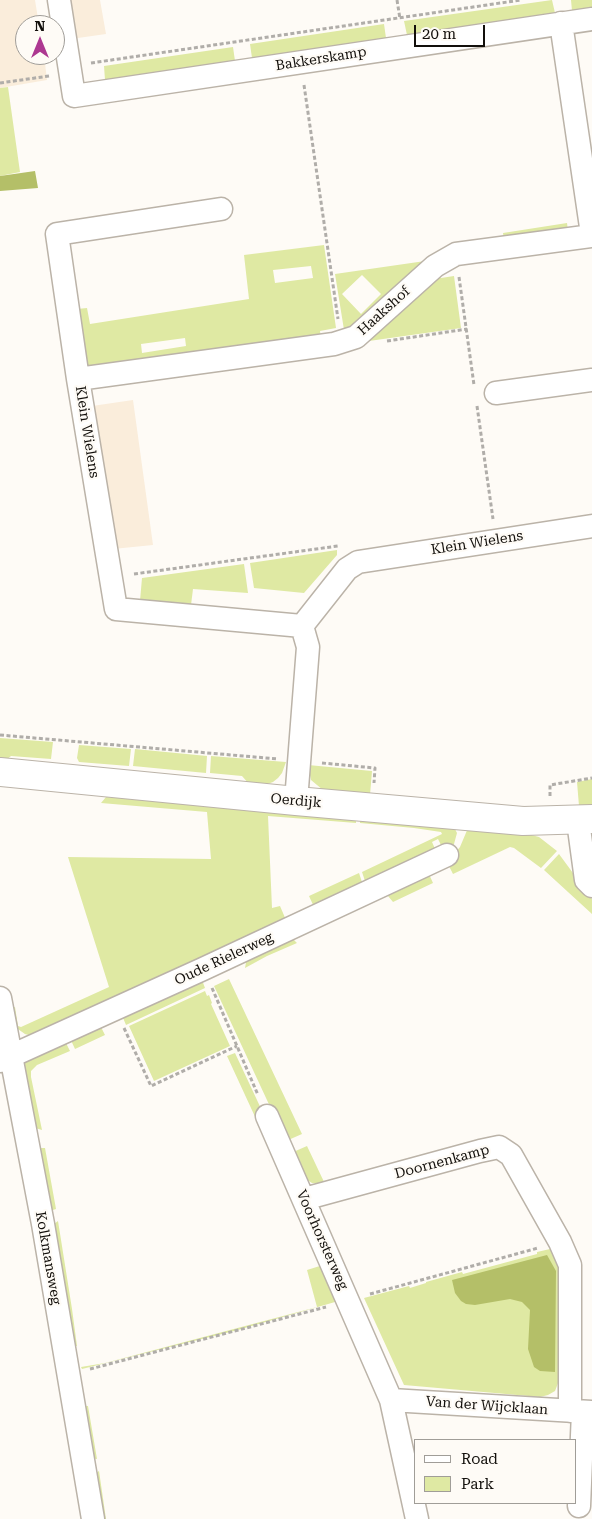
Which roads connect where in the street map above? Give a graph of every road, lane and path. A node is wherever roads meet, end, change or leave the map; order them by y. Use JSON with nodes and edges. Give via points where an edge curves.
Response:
{"nodes":[{"id":1,"x":59,"y":0,"type":"edge"},
{"id":2,"x":521,"y":0,"type":"edge"},
{"id":3,"x":592,"y":19,"type":"edge"},
{"id":4,"x":561,"y":23,"type":"junction"},
{"id":5,"x":301,"y":63,"type":"junction"},
{"id":6,"x":69,"y":70,"type":"junction"},
{"id":7,"x":0,"y":83,"type":"edge"},
{"id":8,"x":221,"y":209,"type":"dead end"},
{"id":9,"x":592,"y":235,"type":"edge"},
{"id":10,"x":467,"y":329,"type":"dead end"},
{"id":11,"x":384,"y":341,"type":"dead end"},
{"id":12,"x":342,"y":342,"type":"junction"},
{"id":13,"x":78,"y":379,"type":"junction"},
{"id":14,"x":592,"y":380,"type":"edge"},
{"id":15,"x":496,"y":394,"type":"dead end"},
{"id":16,"x":592,"y":526,"type":"edge"},
{"id":17,"x":346,"y":544,"type":"dead end"},
{"id":18,"x":111,"y":577,"type":"junction"},
{"id":19,"x":302,"y":626,"type":"junction"},
{"id":20,"x":0,"y":772,"type":"edge"},
{"id":21,"x":296,"y":801,"type":"junction"},
{"id":22,"x":585,"y":820,"type":"edge"},
{"id":23,"x":447,"y":855,"type":"dead end"},
{"id":24,"x":592,"y":886,"type":"edge"},
{"id":25,"x":203,"y":969,"type":"junction"},
{"id":26,"x":0,"y":998,"type":"edge"},
{"id":27,"x":114,"y":1009,"type":"junction"},
{"id":28,"x":237,"y":1046,"type":"junction"},
{"id":29,"x":5,"y":1058,"type":"edge"},
{"id":30,"x":267,"y":1116,"type":"joint"},
{"id":31,"x":304,"y":1199,"type":"junction"},
{"id":32,"x":560,"y":1242,"type":"junction"},
{"id":33,"x":348,"y":1300,"type":"junction"},
{"id":34,"x":68,"y":1375,"type":"junction"},
{"id":35,"x":391,"y":1400,"type":"junction"},
{"id":36,"x":582,"y":1412,"type":"edge"},
{"id":37,"x":579,"y":1506,"type":"dead end"},
{"id":38,"x":93,"y":1519,"type":"edge"},
{"id":39,"x":417,"y":1519,"type":"edge"}],
"edges":[{"from":1,"to":6,"type":"street","name":"Bakkerskamp"},
{"from":2,"to":6,"type":"path"},
{"from":3,"to":4,"type":"street","name":"Bakkerskamp"},
{"from":4,"to":5,"type":"street","name":"Bakkerskamp"},
{"from":4,"to":9,"type":"street","name":"Haakshof"},
{"from":5,"to":6,"type":"street","name":"Bakkerskamp","via":[[74,96]]},
{"from":5,"to":12,"type":"path"},
{"from":6,"to":7,"type":"path"},
{"from":8,"to":13,"type":"street","name":"Klein Wielens","via":[[57,234]]},
{"from":9,"to":12,"type":"street","name":"Haakshof","via":[[456,254],[435,266],[356,337]]},
{"from":10,"to":11,"type":"path"},
{"from":12,"to":13,"type":"street","name":"Haakshof"},
{"from":13,"to":18,"type":"street","name":"Klein Wielens"},
{"from":14,"to":15,"type":"street"},
{"from":16,"to":19,"type":"street","name":"Klein Wielens","via":[[358,562],[347,569]]},
{"from":17,"to":18,"type":"path"},
{"from":18,"to":19,"type":"street","name":"Klein Wielens","via":[[116,609]]},
{"from":19,"to":21,"type":"street","via":[[308,647]]},
{"from":20,"to":21,"type":"street","name":"Oerdijk"},
{"from":21,"to":22,"type":"street","name":"Oerdijk","via":[[523,821]]},
{"from":22,"to":24,"type":"street","via":[[586,880]]},
{"from":23,"to":25,"type":"street","name":"Oude Rielerweg"},
{"from":25,"to":27,"type":"street","name":"Oude Rielerweg"},
{"from":25,"to":28,"type":"path"},
{"from":26,"to":29,"type":"street","name":"Kolkmansweg"},
{"from":27,"to":28,"type":"path","via":[[151,1086]]},
{"from":27,"to":29,"type":"street","name":"Oude Rielerweg"},
{"from":28,"to":30,"type":"path"},
{"from":29,"to":34,"type":"street","name":"Kolkmansweg","via":[[43,1224]]},
{"from":30,"to":31,"type":"street","name":"Voorhorsterweg"},
{"from":31,"to":32,"type":"street","name":"Doornenkamp","via":[[500,1147],[511,1155]]},
{"from":31,"to":33,"type":"street","name":"Voorhorsterweg"},
{"from":32,"to":33,"type":"path"},
{"from":32,"to":36,"type":"street","name":"Doornenkamp","via":[[570,1265]]},
{"from":33,"to":34,"type":"path"},
{"from":33,"to":35,"type":"street","name":"Voorhorsterweg"},
{"from":34,"to":38,"type":"street","name":"Kolkmansweg"},
{"from":35,"to":36,"type":"street","name":"Van der Wijcklaan"},
{"from":35,"to":39,"type":"street","name":"Voorhorsterweg"},
{"from":36,"to":37,"type":"street"}]}
